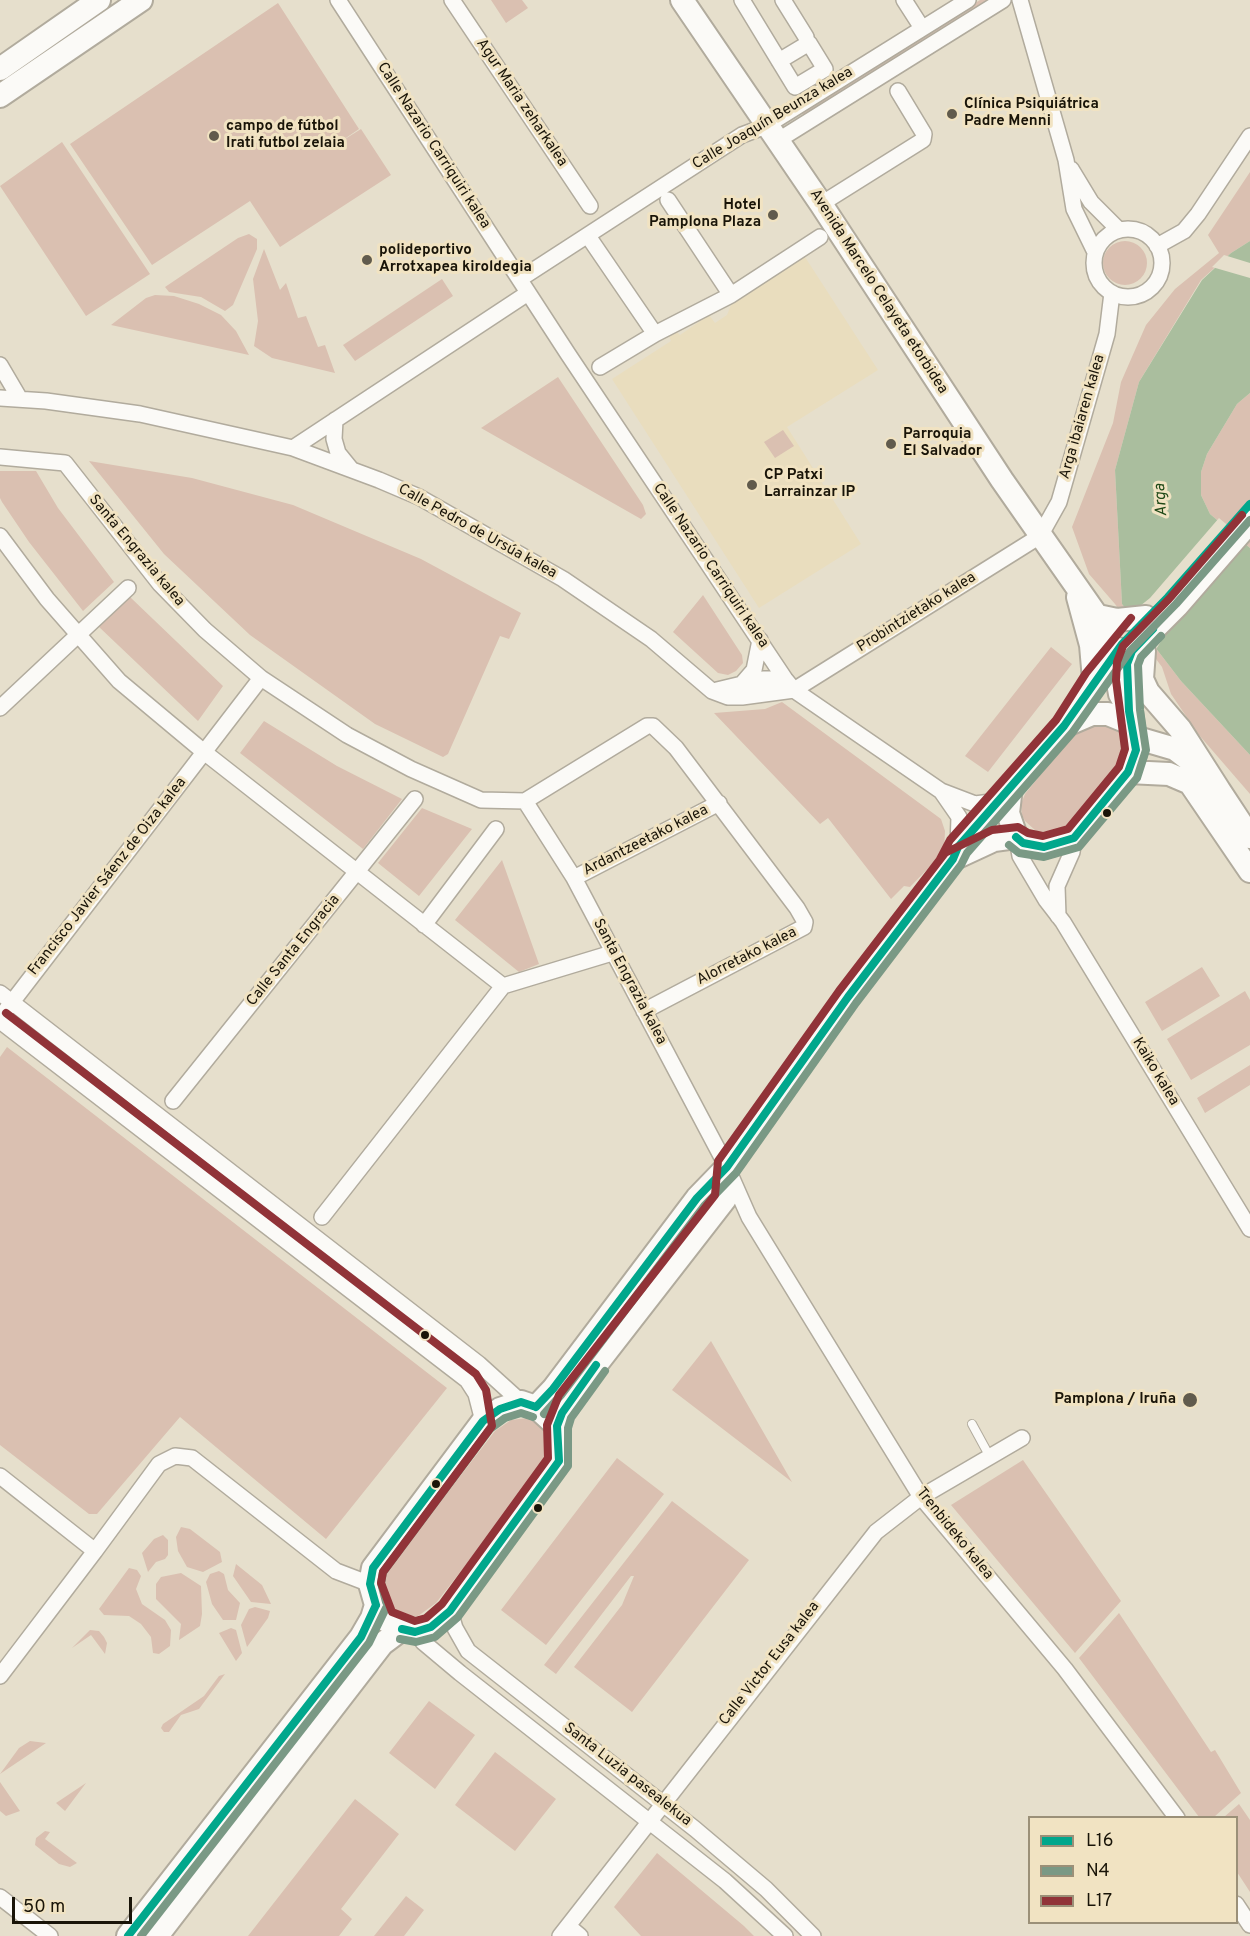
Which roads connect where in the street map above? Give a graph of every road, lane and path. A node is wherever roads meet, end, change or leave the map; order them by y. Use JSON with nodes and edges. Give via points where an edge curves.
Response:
{"nodes":[{"id":1,"x":99,"y":0,"type":"edge"},
{"id":2,"x":141,"y":0,"type":"edge"},
{"id":3,"x":338,"y":0,"type":"edge"},
{"id":4,"x":452,"y":0,"type":"edge"},
{"id":5,"x":742,"y":0,"type":"edge"},
{"id":6,"x":783,"y":0,"type":"edge"},
{"id":7,"x":904,"y":0,"type":"edge"},
{"id":8,"x":968,"y":0,"type":"edge"},
{"id":9,"x":1003,"y":0,"type":"edge"},
{"id":10,"x":1020,"y":0,"type":"edge"},
{"id":11,"x":686,"y":1,"type":"edge"},
{"id":12,"x":922,"y":28,"type":"junction"},
{"id":13,"x":806,"y":37,"type":"dead end"},
{"id":14,"x":779,"y":61,"type":"dead end"},
{"id":15,"x":0,"y":69,"type":"edge"},
{"id":16,"x":898,"y":91,"type":"dead end"},
{"id":17,"x":0,"y":96,"type":"edge"},
{"id":18,"x":772,"y":133,"type":"junction"},
{"id":19,"x":1250,"y":136,"type":"edge"},
{"id":20,"x":1066,"y":160,"type":"junction"},
{"id":21,"x":668,"y":200,"type":"dead end"},
{"id":22,"x":821,"y":204,"type":"junction"},
{"id":23,"x":590,"y":206,"type":"dead end"},
{"id":24,"x":1119,"y":230,"type":"junction"},
{"id":25,"x":588,"y":236,"type":"junction"},
{"id":26,"x":820,"y":237,"type":"dead end"},
{"id":27,"x":1157,"y":246,"type":"junction"},
{"id":28,"x":1095,"y":252,"type":"junction"},
{"id":29,"x":520,"y":279,"type":"junction"},
{"id":30,"x":528,"y":293,"type":"junction"},
{"id":31,"x":1112,"y":293,"type":"junction"},
{"id":32,"x":731,"y":295,"type":"junction"},
{"id":33,"x":655,"y":334,"type":"junction"},
{"id":34,"x":0,"y":365,"type":"edge"},
{"id":35,"x":600,"y":367,"type":"dead end"},
{"id":36,"x":0,"y":398,"type":"edge"},
{"id":37,"x":20,"y":399,"type":"junction"},
{"id":38,"x":335,"y":420,"type":"junction"},
{"id":39,"x":293,"y":448,"type":"junction"},
{"id":40,"x":0,"y":457,"type":"edge"},
{"id":41,"x":352,"y":470,"type":"junction"},
{"id":42,"x":1250,"y":504,"type":"edge"},
{"id":43,"x":1250,"y":522,"type":"edge"},
{"id":44,"x":0,"y":536,"type":"edge"},
{"id":45,"x":1040,"y":536,"type":"junction"},
{"id":46,"x":1074,"y":584,"type":"junction"},
{"id":47,"x":128,"y":588,"type":"dead end"},
{"id":48,"x":1098,"y":616,"type":"junction"},
{"id":49,"x":1151,"y":620,"type":"junction"},
{"id":50,"x":77,"y":635,"type":"junction"},
{"id":51,"x":760,"y":640,"type":"junction"},
{"id":52,"x":1127,"y":654,"type":"junction"},
{"id":53,"x":261,"y":678,"type":"junction"},
{"id":54,"x":1094,"y":680,"type":"junction"},
{"id":55,"x":789,"y":684,"type":"junction"},
{"id":56,"x":740,"y":686,"type":"junction"},
{"id":57,"x":712,"y":691,"type":"junction"},
{"id":58,"x":0,"y":708,"type":"edge"},
{"id":59,"x":1131,"y":724,"type":"junction"},
{"id":60,"x":1064,"y":726,"type":"junction"},
{"id":61,"x":204,"y":752,"type":"junction"},
{"id":62,"x":1128,"y":772,"type":"junction"},
{"id":63,"x":1219,"y":789,"type":"junction"},
{"id":64,"x":941,"y":791,"type":"junction"},
{"id":65,"x":1005,"y":794,"type":"junction"},
{"id":66,"x":415,"y":799,"type":"dead end"},
{"id":67,"x":525,"y":801,"type":"junction"},
{"id":68,"x":719,"y":803,"type":"junction"},
{"id":69,"x":496,"y":829,"type":"dead end"},
{"id":70,"x":1250,"y":837,"type":"edge"},
{"id":71,"x":1017,"y":838,"type":"junction"},
{"id":72,"x":1074,"y":838,"type":"junction"},
{"id":73,"x":956,"y":853,"type":"junction"},
{"id":74,"x":757,"y":855,"type":"joint"},
{"id":75,"x":1250,"y":871,"type":"edge"},
{"id":76,"x":358,"y":872,"type":"junction"},
{"id":77,"x":574,"y":878,"type":"junction"},
{"id":78,"x":1058,"y":916,"type":"junction"},
{"id":79,"x":424,"y":925,"type":"junction"},
{"id":80,"x":612,"y":953,"type":"junction"},
{"id":81,"x":503,"y":986,"type":"junction"},
{"id":82,"x":6,"y":998,"type":"edge"},
{"id":83,"x":644,"y":1011,"type":"junction"},
{"id":84,"x":0,"y":1019,"type":"edge"},
{"id":85,"x":172,"y":1101,"type":"dead end"},
{"id":86,"x":727,"y":1167,"type":"junction"},
{"id":87,"x":322,"y":1217,"type":"dead end"},
{"id":88,"x":1250,"y":1229,"type":"edge"},
{"id":89,"x":528,"y":1404,"type":"junction"},
{"id":90,"x":483,"y":1421,"type":"junction"},
{"id":91,"x":972,"y":1424,"type":"dead end"},
{"id":92,"x":557,"y":1426,"type":"junction"},
{"id":93,"x":1022,"y":1438,"type":"dead end"},
{"id":94,"x":990,"y":1457,"type":"junction"},
{"id":95,"x":0,"y":1476,"type":"edge"},
{"id":96,"x":921,"y":1497,"type":"junction"},
{"id":97,"x":95,"y":1551,"type":"junction"},
{"id":98,"x":373,"y":1594,"type":"junction"},
{"id":99,"x":450,"y":1611,"type":"junction"},
{"id":100,"x":408,"y":1630,"type":"junction"},
{"id":101,"x":0,"y":1676,"type":"edge"},
{"id":102,"x":662,"y":1803,"type":"junction"},
{"id":103,"x":1175,"y":1816,"type":"edge"},
{"id":104,"x":649,"y":1821,"type":"junction"},
{"id":105,"x":0,"y":1897,"type":"edge"},
{"id":106,"x":1238,"y":1907,"type":"edge"},
{"id":107,"x":1250,"y":1925,"type":"edge"},
{"id":108,"x":564,"y":1931,"type":"edge"},
{"id":109,"x":50,"y":1936,"type":"edge"},
{"id":110,"x":128,"y":1936,"type":"edge"},
{"id":111,"x":157,"y":1936,"type":"edge"},
{"id":112,"x":580,"y":1936,"type":"edge"},
{"id":113,"x":785,"y":1936,"type":"edge"},
{"id":114,"x":813,"y":1936,"type":"edge"}],
"edges":[{"from":1,"to":15,"type":"main road"},
{"from":2,"to":17,"type":"main road"},
{"from":3,"to":29,"type":"street","name":"Calle Nazario Carriquiri kalea"},
{"from":4,"to":23,"type":"street","name":"Agur Maria zeharkalea"},
{"from":5,"to":14,"type":"street"},
{"from":6,"to":13,"type":"street"},
{"from":7,"to":12,"type":"street"},
{"from":8,"to":12,"type":"street","name":"Calle Joaquín Beunza kalea"},
{"from":9,"to":18,"type":"street","name":"Calle Joaquín Beunza kalea"},
{"from":10,"to":20,"type":"street"},
{"from":11,"to":18,"type":"main road","name":"Avenida Marcelo Celayeta etorbidea"},
{"from":12,"to":18,"type":"street","name":"Calle Joaquín Beunza kalea"},
{"from":16,"to":22,"type":"street","via":[[924,134],[923,140]]},
{"from":18,"to":22,"type":"main road","name":"Avenida Marcelo Celayeta etorbidea"},
{"from":18,"to":25,"type":"street","name":"Calle Joaquín Beunza kalea","via":[[742,135]]},
{"from":19,"to":27,"type":"street","via":[[1184,231]]},
{"from":20,"to":24,"type":"street","via":[[1092,202]]},
{"from":20,"to":28,"type":"street","via":[[1074,209]]},
{"from":21,"to":32,"type":"street"},
{"from":22,"to":45,"type":"main road","name":"Avenida Marcelo Celayeta etorbidea"},
{"from":24,"to":27,"type":"street","via":[[1141,232]]},
{"from":24,"to":28,"type":"street","via":[[1109,235]]},
{"from":25,"to":29,"type":"street","name":"Calle Joaquín Beunza kalea"},
{"from":25,"to":33,"type":"street"},
{"from":26,"to":32,"type":"street"},
{"from":27,"to":31,"type":"street","via":[[1161,267],[1152,287],[1133,297]]},
{"from":28,"to":31,"type":"street","via":[[1098,280]]},
{"from":29,"to":30,"type":"street","name":"Calle Nazario Carriquiri kalea"},
{"from":30,"to":38,"type":"street"},
{"from":30,"to":51,"type":"street","name":"Calle Nazario Carriquiri kalea"},
{"from":31,"to":45,"type":"street","name":"Arga ibaiaren kalea","via":[[1107,334],[1059,502]]},
{"from":32,"to":33,"type":"street"},
{"from":33,"to":35,"type":"street"},
{"from":34,"to":37,"type":"street"},
{"from":36,"to":37,"type":"street","name":"Calle Pedro de Ursúa kalea"},
{"from":37,"to":39,"type":"street","name":"Calle Pedro de Ursúa kalea","via":[[140,414]]},
{"from":38,"to":39,"type":"street"},
{"from":38,"to":41,"type":"street","via":[[338,453]]},
{"from":39,"to":41,"type":"street","name":"Calle Pedro de Ursúa kalea"},
{"from":40,"to":53,"type":"street","name":"Santa Engrazia kalea","via":[[65,463],[160,584],[205,630]]},
{"from":41,"to":57,"type":"street","name":"Calle Pedro de Ursúa kalea","via":[[419,497],[563,579],[651,639]]},
{"from":42,"to":49,"type":"main road"},
{"from":43,"to":49,"type":"main road","via":[[1177,606]]},
{"from":44,"to":50,"type":"street"},
{"from":45,"to":46,"type":"main road","name":"Avenida Marcelo Celayeta etorbidea"},
{"from":45,"to":55,"type":"street","name":"Probintzietako kalea"},
{"from":46,"to":48,"type":"main road","name":"Avenida Marcelo Celayeta etorbidea"},
{"from":46,"to":54,"type":"main road","name":"Avenida Marcelo Celayeta etorbidea","via":[[1091,645]]},
{"from":47,"to":50,"type":"street"},
{"from":48,"to":49,"type":"main road"},
{"from":48,"to":52,"type":"main road","name":"Avenida Marcelo Celayeta etorbidea"},
{"from":49,"to":52,"type":"main road"},
{"from":50,"to":58,"type":"street"},
{"from":50,"to":61,"type":"street","via":[[119,681]]},
{"from":51,"to":55,"type":"street","name":"Calle Nazario Carriquiri kalea"},
{"from":51,"to":56,"type":"street","via":[[754,670]]},
{"from":52,"to":54,"type":"main road"},
{"from":52,"to":59,"type":"main road","via":[[1120,694]]},
{"from":52,"to":63,"type":"main road","via":[[1149,692],[1177,724]]},
{"from":53,"to":61,"type":"street"},
{"from":53,"to":67,"type":"street","name":"Santa Engrazia kalea","via":[[347,735],[411,769],[481,800]]},
{"from":54,"to":60,"type":"main road"},
{"from":55,"to":56,"type":"street","via":[[763,679]]},
{"from":55,"to":57,"type":"street","via":[[728,697]]},
{"from":55,"to":64,"type":"street","name":"Calle Nazario Carriquiri kalea"},
{"from":56,"to":57,"type":"street"},
{"from":59,"to":60,"type":"main road","via":[[1108,714],[1092,714]]},
{"from":59,"to":62,"type":"main road","via":[[1136,750]]},
{"from":59,"to":63,"type":"main road","via":[[1175,749]]},
{"from":60,"to":65,"type":"main road"},
{"from":61,"to":76,"type":"street"},
{"from":61,"to":82,"type":"street","name":"Francisco Javier Sáenz de Oiza kalea"},
{"from":62,"to":72,"type":"main road"},
{"from":62,"to":75,"type":"main road","via":[[1169,774],[1190,783]]},
{"from":63,"to":70,"type":"main road"},
{"from":64,"to":65,"type":"street","name":"Calle Nazario Carriquiri kalea","via":[[975,804]]},
{"from":64,"to":73,"type":"street","name":"Calle Nazario Carriquiri kalea","via":[[959,817]]},
{"from":65,"to":71,"type":"main road"},
{"from":65,"to":73,"type":"main road"},
{"from":66,"to":76,"type":"street","name":"Calle Santa Engracia"},
{"from":67,"to":68,"type":"street","name":"Ardantzeetako kalea","via":[[647,726],[660,731]]},
{"from":67,"to":77,"type":"street","name":"Santa Engrazia kalea"},
{"from":68,"to":74,"type":"street","name":"Ardantzeetako kalea"},
{"from":68,"to":77,"type":"street","name":"Ardantzeetako kalea"},
{"from":69,"to":79,"type":"street"},
{"from":71,"to":72,"type":"main road","via":[[1044,847]]},
{"from":71,"to":73,"type":"main road","via":[[994,840]]},
{"from":71,"to":78,"type":"street","name":"Kaiko kalea","via":[[1020,856]]},
{"from":72,"to":78,"type":"street","name":"Kaiko kalea","via":[[1057,886]]},
{"from":73,"to":86,"type":"main road"},
{"from":74,"to":83,"type":"street","name":"Alorretako kalea","via":[[797,908],[804,927]]},
{"from":76,"to":79,"type":"street"},
{"from":76,"to":85,"type":"street","name":"Calle Santa Engracia"},
{"from":77,"to":80,"type":"street","name":"Santa Engrazia kalea"},
{"from":78,"to":88,"type":"street","name":"Kaiko kalea"},
{"from":79,"to":81,"type":"street"},
{"from":80,"to":81,"type":"street"},
{"from":80,"to":83,"type":"street","name":"Santa Engrazia kalea"},
{"from":81,"to":87,"type":"street"},
{"from":82,"to":84,"type":"street"},
{"from":82,"to":89,"type":"street"},
{"from":83,"to":86,"type":"street","name":"Santa Engrazia kalea"},
{"from":84,"to":90,"type":"street","via":[[467,1380],[476,1394]]},
{"from":86,"to":89,"type":"main road","via":[[697,1198],[553,1389]]},
{"from":86,"to":92,"type":"main road","via":[[725,1198],[568,1401]]},
{"from":86,"to":96,"type":"street","name":"Trenbideko kalea","via":[[749,1217]]},
{"from":89,"to":90,"type":"main road","via":[[500,1409]]},
{"from":89,"to":92,"type":"main road"},
{"from":90,"to":98,"type":"main road","via":[[374,1568]]},
{"from":91,"to":94,"type":"lane"},
{"from":92,"to":99,"type":"main road","via":[[559,1461]]},
{"from":93,"to":94,"type":"street","name":"Calle Victor Eusa kalea"},
{"from":94,"to":96,"type":"street","name":"Calle Victor Eusa kalea"},
{"from":95,"to":97,"type":"street"},
{"from":96,"to":102,"type":"street","name":"Calle Victor Eusa kalea","via":[[876,1532]]},
{"from":96,"to":103,"type":"street","name":"Trenbideko kalea","via":[[1065,1669]]},
{"from":97,"to":98,"type":"street","via":[[159,1464],[175,1456],[192,1458],[336,1571]]},
{"from":97,"to":101,"type":"street"},
{"from":98,"to":100,"type":"main road","via":[[385,1620]]},
{"from":98,"to":110,"type":"main road","via":[[372,1618],[361,1637]]},
{"from":99,"to":100,"type":"main road","via":[[431,1627]]},
{"from":99,"to":102,"type":"street","name":"Santa Luzia pasealekua","via":[[468,1651]]},
{"from":100,"to":104,"type":"street","name":"Santa Luzia pasealekua"},
{"from":100,"to":111,"type":"main road","via":[[382,1644]]},
{"from":102,"to":104,"type":"street","name":"Calle Victor Eusa kalea"},
{"from":102,"to":114,"type":"street","name":"Santa Luzia pasealekua","via":[[766,1889]]},
{"from":104,"to":108,"type":"street","name":"Calle Victor Eusa kalea"},
{"from":104,"to":113,"type":"street","name":"Santa Luzia pasealekua","via":[[725,1881]]},
{"from":105,"to":109,"type":"street"},
{"from":106,"to":107,"type":"street"},
{"from":108,"to":112,"type":"street"}]}
